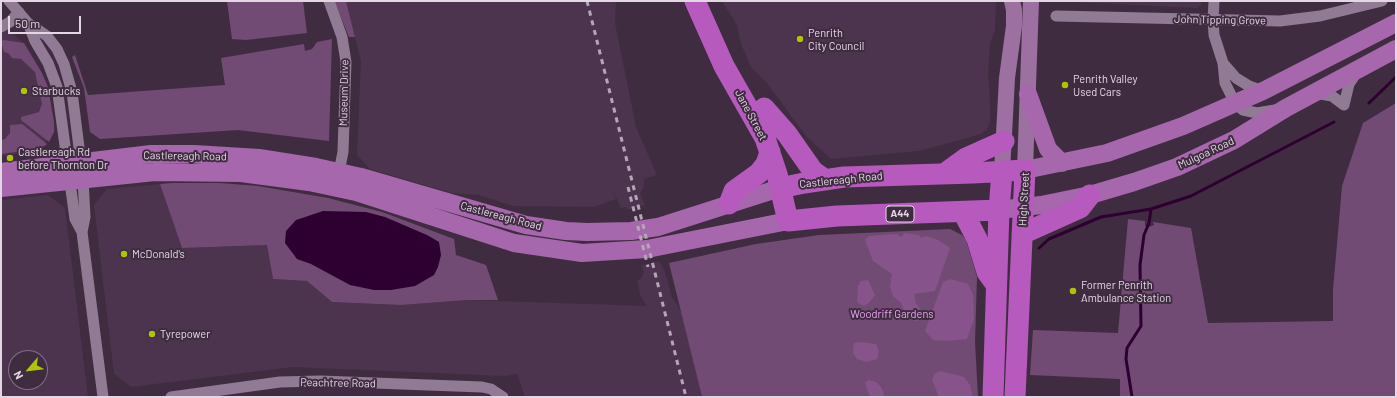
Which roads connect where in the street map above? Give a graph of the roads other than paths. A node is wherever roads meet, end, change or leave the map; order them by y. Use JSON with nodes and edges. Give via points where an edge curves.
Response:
{"nodes":[{"id":1,"x":9,"y":1,"type":"edge"},
{"id":2,"x":329,"y":1,"type":"edge"},
{"id":3,"x":695,"y":1,"type":"edge"},
{"id":4,"x":705,"y":1,"type":"edge"},
{"id":5,"x":1012,"y":1,"type":"edge"},
{"id":6,"x":1031,"y":1,"type":"edge"},
{"id":7,"x":1214,"y":1,"type":"edge"},
{"id":8,"x":1382,"y":1,"type":"edge"},
{"id":9,"x":19,"y":12,"type":"junction"},
{"id":10,"x":1056,"y":16,"type":"dead end"},
{"id":11,"x":1213,"y":20,"type":"junction"},
{"id":12,"x":1396,"y":23,"type":"edge"},
{"id":13,"x":1,"y":27,"type":"edge"},
{"id":14,"x":1396,"y":49,"type":"edge"},
{"id":15,"x":1223,"y":63,"type":"junction"},
{"id":16,"x":1360,"y":68,"type":"junction"},
{"id":17,"x":1263,"y":90,"type":"junction"},
{"id":18,"x":1314,"y":93,"type":"junction"},
{"id":19,"x":1028,"y":94,"type":"junction"},
{"id":20,"x":1235,"y":103,"type":"junction"},
{"id":21,"x":764,"y":108,"type":"junction"},
{"id":22,"x":1286,"y":108,"type":"junction"},
{"id":23,"x":1004,"y":141,"type":"junction"},
{"id":24,"x":770,"y":152,"type":"junction"},
{"id":25,"x":1062,"y":163,"type":"junction"},
{"id":26,"x":1025,"y":170,"type":"junction"},
{"id":27,"x":75,"y":171,"type":"junction"},
{"id":28,"x":1,"y":172,"type":"edge"},
{"id":29,"x":1002,"y":172,"type":"junction"},
{"id":30,"x":944,"y":174,"type":"junction"},
{"id":31,"x":337,"y":179,"type":"junction"},
{"id":32,"x":824,"y":179,"type":"junction"},
{"id":33,"x":787,"y":186,"type":"junction"},
{"id":34,"x":1,"y":188,"type":"edge"},
{"id":35,"x":1090,"y":195,"type":"junction"},
{"id":36,"x":730,"y":204,"type":"junction"},
{"id":37,"x":1023,"y":207,"type":"junction"},
{"id":38,"x":999,"y":210,"type":"junction"},
{"id":39,"x":963,"y":212,"type":"junction"},
{"id":40,"x":800,"y":220,"type":"junction"},
{"id":41,"x":1022,"y":234,"type":"junction"},
{"id":42,"x":998,"y":286,"type":"junction"},
{"id":43,"x":103,"y":397,"type":"edge"},
{"id":44,"x":171,"y":397,"type":"edge"},
{"id":45,"x":503,"y":397,"type":"edge"},
{"id":46,"x":993,"y":397,"type":"edge"},
{"id":47,"x":1015,"y":397,"type":"edge"}],
"edges":[{"from":1,"to":9,"type":"street"},
{"from":2,"to":31,"type":"street","name":"Museum Drive","via":[[342,38],[346,62],[343,152]]},
{"from":3,"to":24,"type":"highway","name":"Jane Street","via":[[724,66],[758,125]]},
{"from":4,"to":21,"type":"highway","name":"Jane Street","via":[[728,53]]},
{"from":5,"to":23,"type":"main road","via":[[1014,26],[1007,78]]},
{"from":6,"to":19,"type":"main road","name":"High Street"},
{"from":7,"to":11,"type":"street"},
{"from":8,"to":11,"type":"street","name":"John Tipping Grove","via":[[1320,16],[1280,21]]},
{"from":9,"to":13,"type":"street"},
{"from":9,"to":27,"type":"street","via":[[28,22],[57,87]]},
{"from":10,"to":11,"type":"street","name":"John Tipping Grove"},
{"from":11,"to":15,"type":"street","via":[[1214,35]]},
{"from":12,"to":17,"type":"main road"},
{"from":14,"to":16,"type":"main road","name":"Mulgoa Road"},
{"from":15,"to":17,"type":"street","via":[[1236,78],[1248,86]]},
{"from":15,"to":20,"type":"street","via":[[1225,83]]},
{"from":16,"to":18,"type":"main road","name":"Mulgoa Road"},
{"from":16,"to":18,"type":"street","via":[[1349,84],[1344,105],[1332,96]]},
{"from":17,"to":20,"type":"main road"},
{"from":18,"to":22,"type":"main road","name":"Mulgoa Road"},
{"from":19,"to":25,"type":"main road","via":[[1048,149]]},
{"from":19,"to":26,"type":"main road","name":"High Street"},
{"from":20,"to":22,"type":"street","via":[[1243,110],[1257,113]]},
{"from":20,"to":25,"type":"main road","via":[[1134,145]]},
{"from":21,"to":32,"type":"highway","via":[[787,134],[813,171]]},
{"from":21,"to":33,"type":"highway","name":"Jane Street","via":[[783,150]]},
{"from":22,"to":35,"type":"main road","name":"Mulgoa Road","via":[[1234,140],[1194,159],[1141,180]]},
{"from":23,"to":29,"type":"main road"},
{"from":23,"to":30,"type":"highway","via":[[966,158]]},
{"from":24,"to":33,"type":"highway","name":"Jane Street"},
{"from":24,"to":36,"type":"highway","via":[[766,164],[759,173],[734,191]]},
{"from":25,"to":26,"type":"main road"},
{"from":26,"to":29,"type":"highway","name":"Castlereagh Road"},
{"from":26,"to":37,"type":"highway","name":"High Street"},
{"from":27,"to":28,"type":"main road","name":"Castlereagh Road"},
{"from":27,"to":31,"type":"main road","name":"Castlereagh Road","via":[[152,154],[201,154],[259,158]]},
{"from":27,"to":34,"type":"main road","name":"Castlereagh Road"},
{"from":27,"to":43,"type":"street","via":[[75,219],[82,232]]},
{"from":29,"to":30,"type":"highway","name":"Castlereagh Road"},
{"from":29,"to":38,"type":"highway"},
{"from":30,"to":32,"type":"highway","name":"Castlereagh Road"},
{"from":31,"to":36,"type":"main road","name":"Castlereagh Road","via":[[430,196],[526,225],[566,231],[642,230]]},
{"from":31,"to":40,"type":"main road","name":"Castlereagh Road","via":[[383,199],[514,243],[582,253],[641,250]]},
{"from":32,"to":33,"type":"highway","name":"Castlereagh Road"},
{"from":33,"to":36,"type":"main road","name":"Castlereagh Road"},
{"from":33,"to":40,"type":"highway","name":"Jane Street"},
{"from":35,"to":37,"type":"main road","name":"Mulgoa Road"},
{"from":35,"to":41,"type":"highway","via":[[1080,208]]},
{"from":37,"to":38,"type":"main road","name":"Mulgoa Road","number":"A44"},
{"from":37,"to":41,"type":"highway","name":"High Street"},
{"from":38,"to":39,"type":"highway","name":"Castlereagh Road","number":"A44"},
{"from":38,"to":42,"type":"highway"},
{"from":39,"to":40,"type":"highway","name":"Castlereagh Road","number":"A44"},
{"from":39,"to":42,"type":"highway","via":[[977,239],[987,272]]},
{"from":41,"to":47,"type":"highway","name":"High Street"},
{"from":42,"to":46,"type":"highway"},
{"from":44,"to":45,"type":"street","name":"Peachtree Road","via":[[280,382],[320,381],[482,387]]}]}
